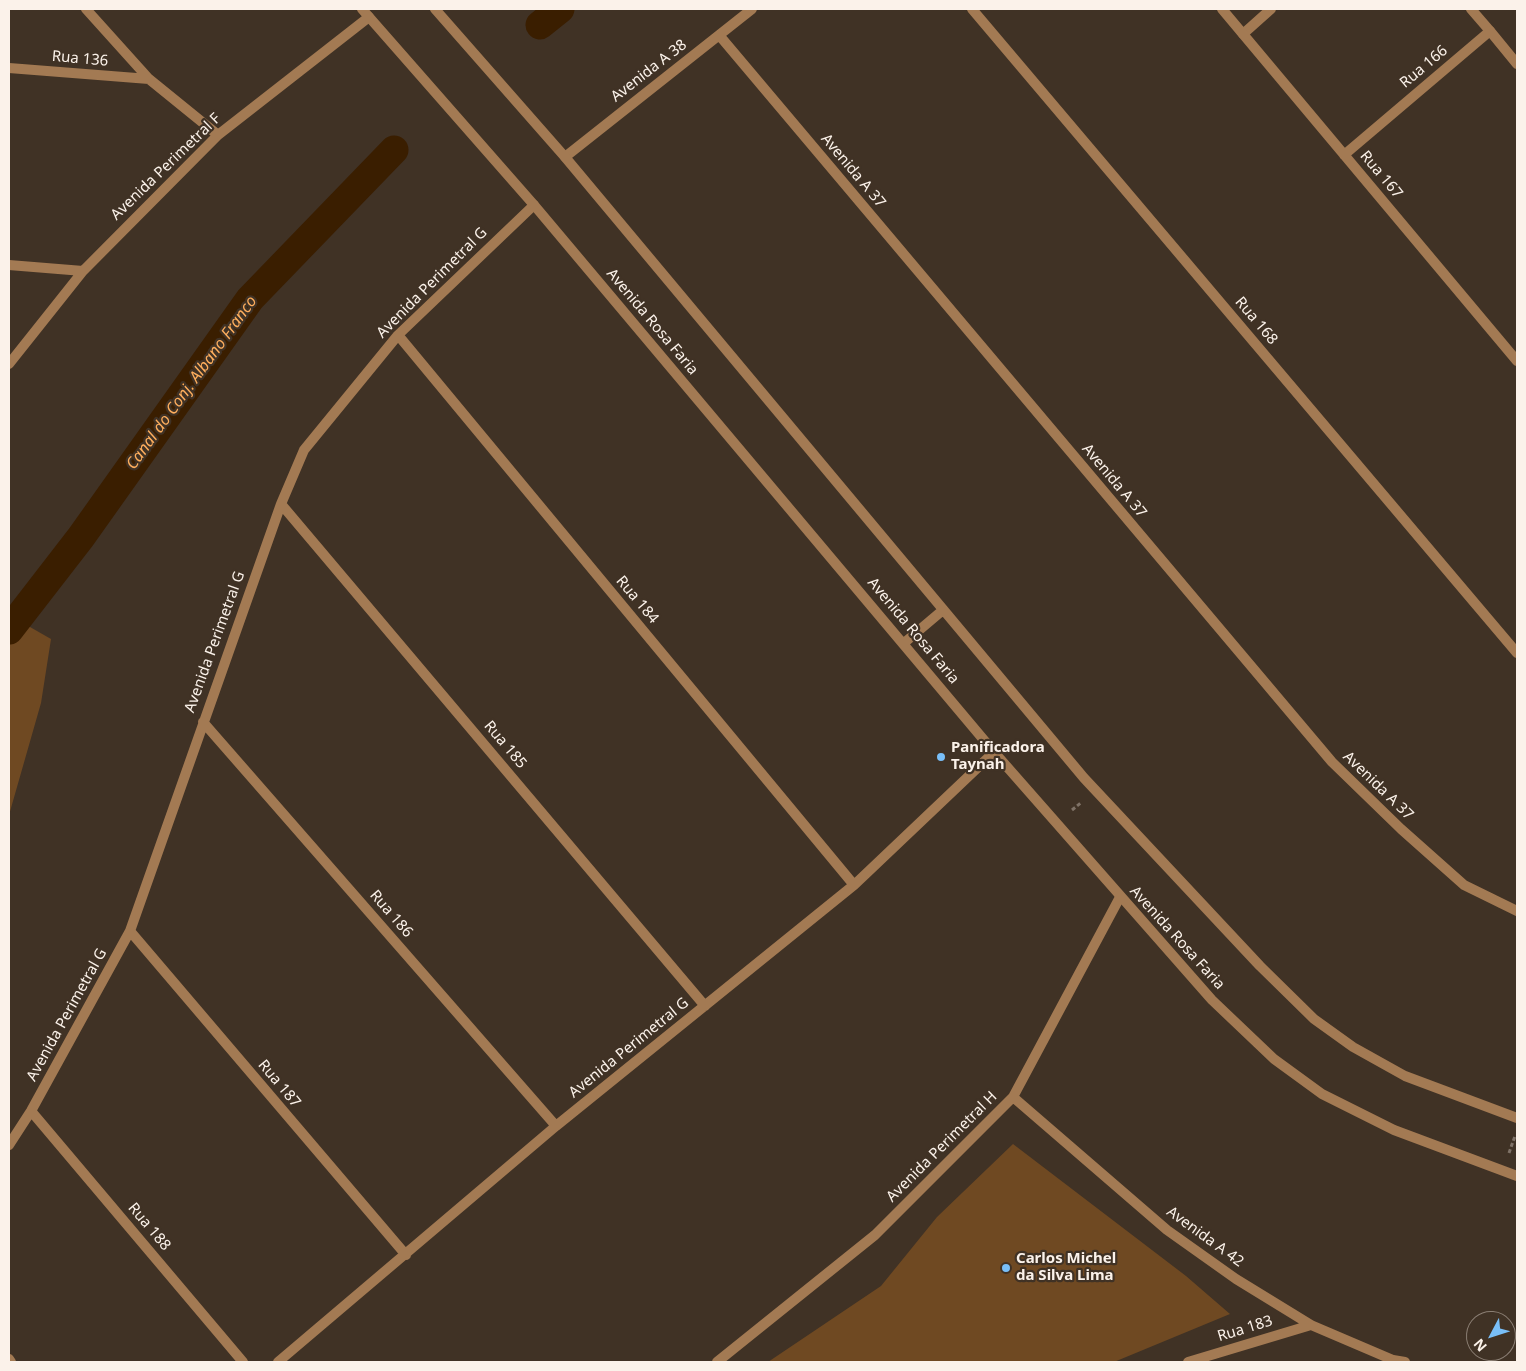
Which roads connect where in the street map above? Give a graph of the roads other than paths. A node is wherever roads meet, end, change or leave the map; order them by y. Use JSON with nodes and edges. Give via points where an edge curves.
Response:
{"nodes":[{"id":1,"x":86,"y":9,"type":"edge"},
{"id":2,"x":362,"y":9,"type":"edge"},
{"id":3,"x":435,"y":9,"type":"edge"},
{"id":4,"x":752,"y":9,"type":"edge"},
{"id":5,"x":972,"y":9,"type":"edge"},
{"id":6,"x":1222,"y":9,"type":"edge"},
{"id":7,"x":1271,"y":9,"type":"edge"},
{"id":8,"x":1471,"y":9,"type":"edge"},
{"id":9,"x":369,"y":17,"type":"junction"},
{"id":10,"x":1490,"y":31,"type":"junction"},
{"id":11,"x":1243,"y":34,"type":"junction"},
{"id":12,"x":719,"y":35,"type":"junction"},
{"id":13,"x":1517,"y":64,"type":"edge"},
{"id":14,"x":9,"y":68,"type":"edge"},
{"id":15,"x":149,"y":79,"type":"junction"},
{"id":16,"x":218,"y":135,"type":"junction"},
{"id":17,"x":1344,"y":154,"type":"junction"},
{"id":18,"x":564,"y":157,"type":"junction"},
{"id":19,"x":534,"y":205,"type":"junction"},
{"id":20,"x":9,"y":264,"type":"edge"},
{"id":21,"x":83,"y":271,"type":"junction"},
{"id":22,"x":398,"y":335,"type":"junction"},
{"id":23,"x":1517,"y":361,"type":"edge"},
{"id":24,"x":9,"y":364,"type":"edge"},
{"id":25,"x":281,"y":504,"type":"junction"},
{"id":26,"x":943,"y":610,"type":"junction"},
{"id":27,"x":904,"y":643,"type":"junction"},
{"id":28,"x":1517,"y":653,"type":"edge"},
{"id":29,"x":203,"y":722,"type":"junction"},
{"id":30,"x":994,"y":752,"type":"junction"},
{"id":31,"x":854,"y":885,"type":"junction"},
{"id":32,"x":1120,"y":897,"type":"junction"},
{"id":33,"x":1517,"y":911,"type":"edge"},
{"id":34,"x":130,"y":931,"type":"junction"},
{"id":35,"x":705,"y":1006,"type":"junction"},
{"id":36,"x":1013,"y":1097,"type":"junction"},
{"id":37,"x":32,"y":1111,"type":"junction"},
{"id":38,"x":1517,"y":1118,"type":"edge"},
{"id":39,"x":556,"y":1126,"type":"junction"},
{"id":40,"x":9,"y":1145,"type":"edge"},
{"id":41,"x":1517,"y":1176,"type":"edge"},
{"id":42,"x":406,"y":1256,"type":"junction"},
{"id":43,"x":1311,"y":1324,"type":"junction"},
{"id":44,"x":1394,"y":1361,"type":"edge"},
{"id":45,"x":243,"y":1362,"type":"edge"},
{"id":46,"x":278,"y":1362,"type":"edge"},
{"id":47,"x":717,"y":1362,"type":"edge"},
{"id":48,"x":1188,"y":1362,"type":"edge"},
{"id":49,"x":1405,"y":1362,"type":"edge"}],
"edges":[{"from":1,"to":15,"type":"street"},
{"from":2,"to":9,"type":"street","name":"Avenida Rosa Faria"},
{"from":3,"to":18,"type":"street"},
{"from":4,"to":12,"type":"street","name":"Avenida A 38"},
{"from":5,"to":28,"type":"street","name":"Rua 168"},
{"from":6,"to":11,"type":"street","name":"Rua 167"},
{"from":7,"to":11,"type":"street"},
{"from":8,"to":10,"type":"street"},
{"from":9,"to":16,"type":"street","name":"Avenida Perimetral F"},
{"from":9,"to":19,"type":"street","name":"Avenida Rosa Faria"},
{"from":10,"to":13,"type":"street"},
{"from":10,"to":17,"type":"street","name":"Rua 166"},
{"from":11,"to":17,"type":"street","name":"Rua 167"},
{"from":12,"to":18,"type":"street","name":"Avenida A 38"},
{"from":12,"to":33,"type":"street","name":"Avenida A 37","via":[[1332,762],[1464,885]]},
{"from":14,"to":15,"type":"street","name":"Rua 136"},
{"from":15,"to":16,"type":"street"},
{"from":16,"to":21,"type":"street","name":"Avenida Perimetral F"},
{"from":17,"to":23,"type":"street","name":"Rua 167"},
{"from":18,"to":26,"type":"street"},
{"from":19,"to":22,"type":"street","name":"Avenida Perimetral G"},
{"from":19,"to":27,"type":"street","name":"Avenida Rosa Faria"},
{"from":20,"to":21,"type":"street"},
{"from":21,"to":24,"type":"street","name":"Avenida Perimetral F"},
{"from":22,"to":25,"type":"street","name":"Avenida Perimetral G","via":[[304,450]]},
{"from":22,"to":31,"type":"street","name":"Rua 184"},
{"from":25,"to":29,"type":"street","name":"Avenida Perimetral G"},
{"from":25,"to":35,"type":"street","name":"Rua 185"},
{"from":26,"to":27,"type":"street"},
{"from":26,"to":38,"type":"street","via":[[1096,790],[1260,966],[1314,1019],[1353,1047],[1406,1076]]},
{"from":27,"to":30,"type":"street","name":"Avenida Rosa Faria"},
{"from":29,"to":34,"type":"street","name":"Avenida Perimetral G"},
{"from":29,"to":39,"type":"street","name":"Rua 186"},
{"from":30,"to":31,"type":"street","name":"Avenida Perimetral G"},
{"from":30,"to":32,"type":"street","name":"Avenida Rosa Faria"},
{"from":31,"to":35,"type":"street","name":"Avenida Perimetral G"},
{"from":32,"to":36,"type":"street","name":"Avenida Perimetral H"},
{"from":32,"to":41,"type":"street","name":"Avenida Rosa Faria","via":[[1212,1000],[1274,1059],[1322,1094],[1394,1130]]},
{"from":34,"to":37,"type":"street","name":"Avenida Perimetral G"},
{"from":34,"to":42,"type":"street","name":"Rua 187"},
{"from":35,"to":39,"type":"street","name":"Avenida Perimetral G"},
{"from":36,"to":43,"type":"street","name":"Avenida A 42","via":[[1167,1230]]},
{"from":36,"to":47,"type":"street","name":"Avenida Perimetral H","via":[[875,1235]]},
{"from":37,"to":40,"type":"street","name":"Avenida Perimetral G"},
{"from":37,"to":45,"type":"street","name":"Rua 188"},
{"from":39,"to":42,"type":"street","name":"Avenida Perimetral G"},
{"from":42,"to":46,"type":"street","name":"Avenida Perimetral G"},
{"from":43,"to":44,"type":"street","name":"Avenida A 42"},
{"from":43,"to":48,"type":"street","name":"Rua 183"},
{"from":44,"to":49,"type":"street","name":"Avenida A 42"}]}
